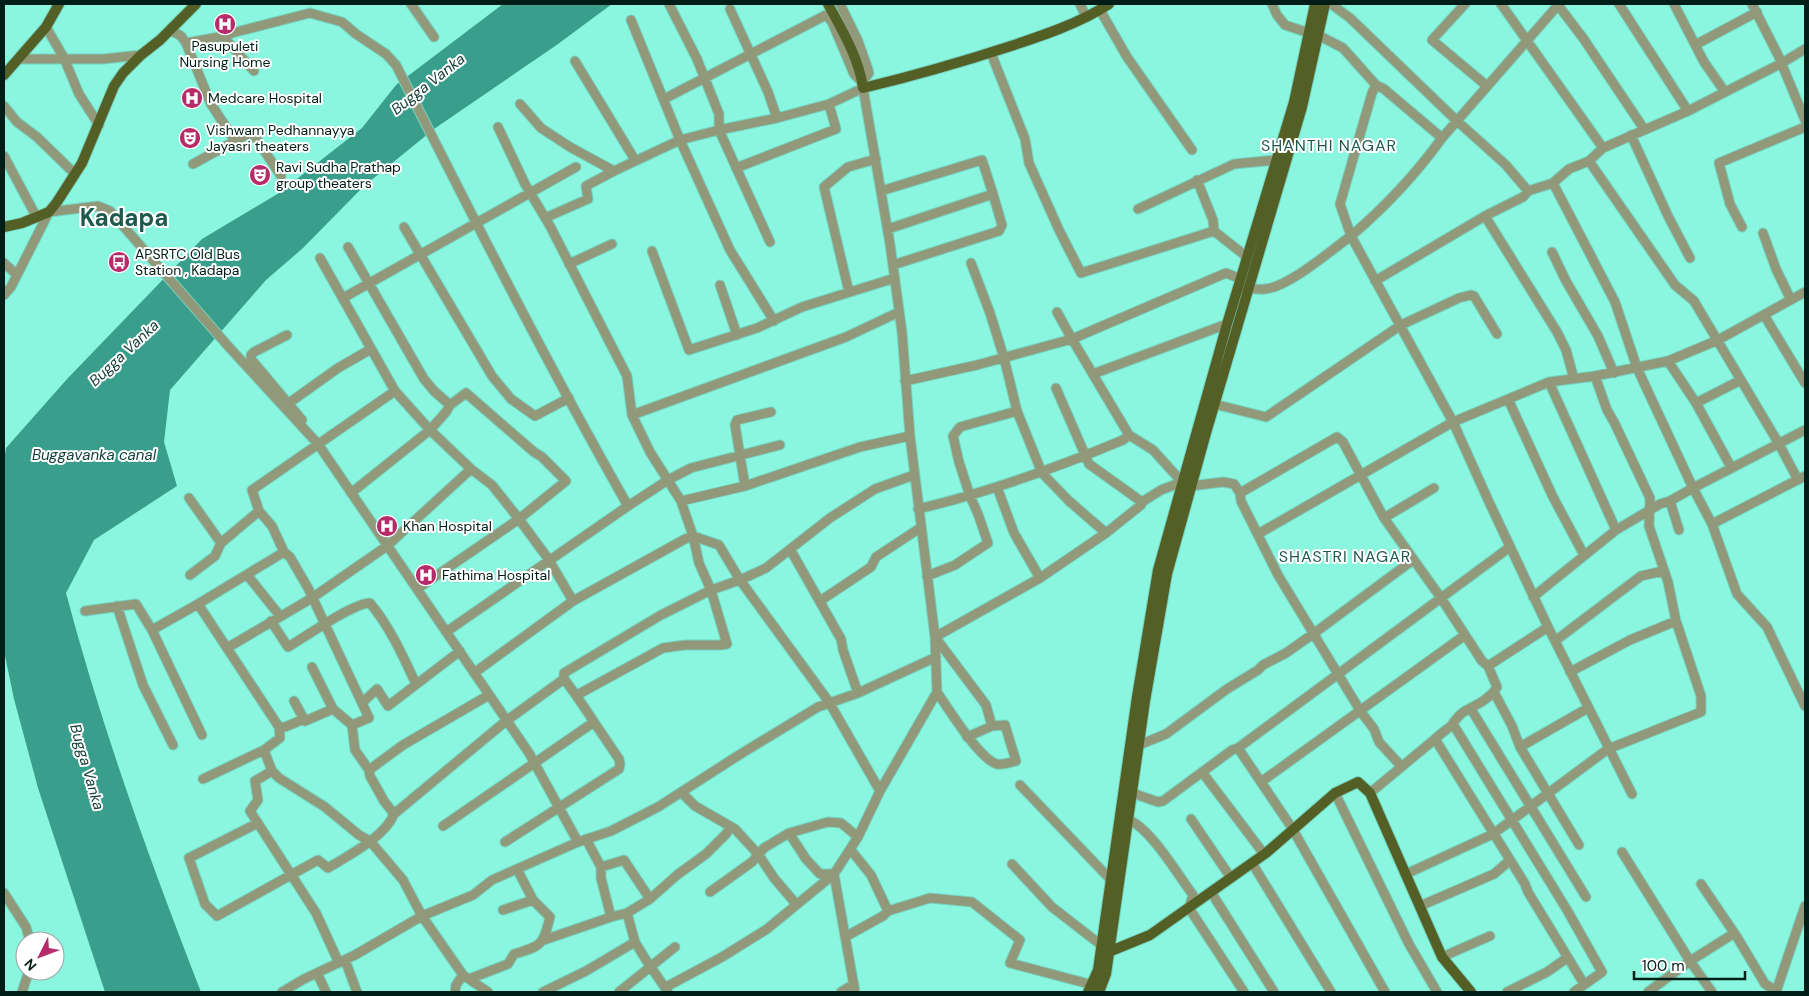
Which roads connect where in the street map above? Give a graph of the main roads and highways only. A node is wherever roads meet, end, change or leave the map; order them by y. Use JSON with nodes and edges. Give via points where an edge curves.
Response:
{"nodes":[{"id":1,"x":58,"y":4,"type":"edge"},
{"id":2,"x":196,"y":4,"type":"edge"},
{"id":3,"x":828,"y":4,"type":"edge"},
{"id":4,"x":1109,"y":4,"type":"edge"},
{"id":5,"x":1315,"y":4,"type":"edge"},
{"id":6,"x":1325,"y":4,"type":"edge"},
{"id":7,"x":1313,"y":34,"type":"junction"},
{"id":8,"x":4,"y":75,"type":"edge"},
{"id":9,"x":4,"y":227,"type":"edge"},
{"id":10,"x":1242,"y":285,"type":"junction"},
{"id":11,"x":1186,"y":484,"type":"junction"},
{"id":12,"x":1104,"y":951,"type":"junction"},
{"id":13,"x":1093,"y":990,"type":"edge"},
{"id":14,"x":1471,"y":992,"type":"edge"}],
"edges":[{"from":1,"to":8,"type":"main road","via":[[46,27]]},
{"from":2,"to":9,"type":"main road","via":[[123,73],[114,86],[82,163],[58,202],[49,212]]},
{"from":3,"to":4,"type":"main road","via":[[847,40],[862,85],[954,65],[1039,37]]},
{"from":5,"to":7,"type":"main road"},
{"from":6,"to":7,"type":"main road"},
{"from":7,"to":10,"type":"main road","via":[[1247,257]]},
{"from":7,"to":10,"type":"main road","via":[[1302,106]]},
{"from":10,"to":11,"type":"main road","via":[[1227,324]]},
{"from":10,"to":11,"type":"main road","via":[[1214,404]]},
{"from":11,"to":12,"type":"main road","via":[[1167,574],[1129,820]]},
{"from":11,"to":12,"type":"main road","via":[[1158,570],[1150,614],[1111,880]]},
{"from":12,"to":13,"type":"main road"},
{"from":12,"to":14,"type":"main road","via":[[1150,935],[1264,854],[1335,794],[1358,782],[1370,793],[1442,957]]}]}
